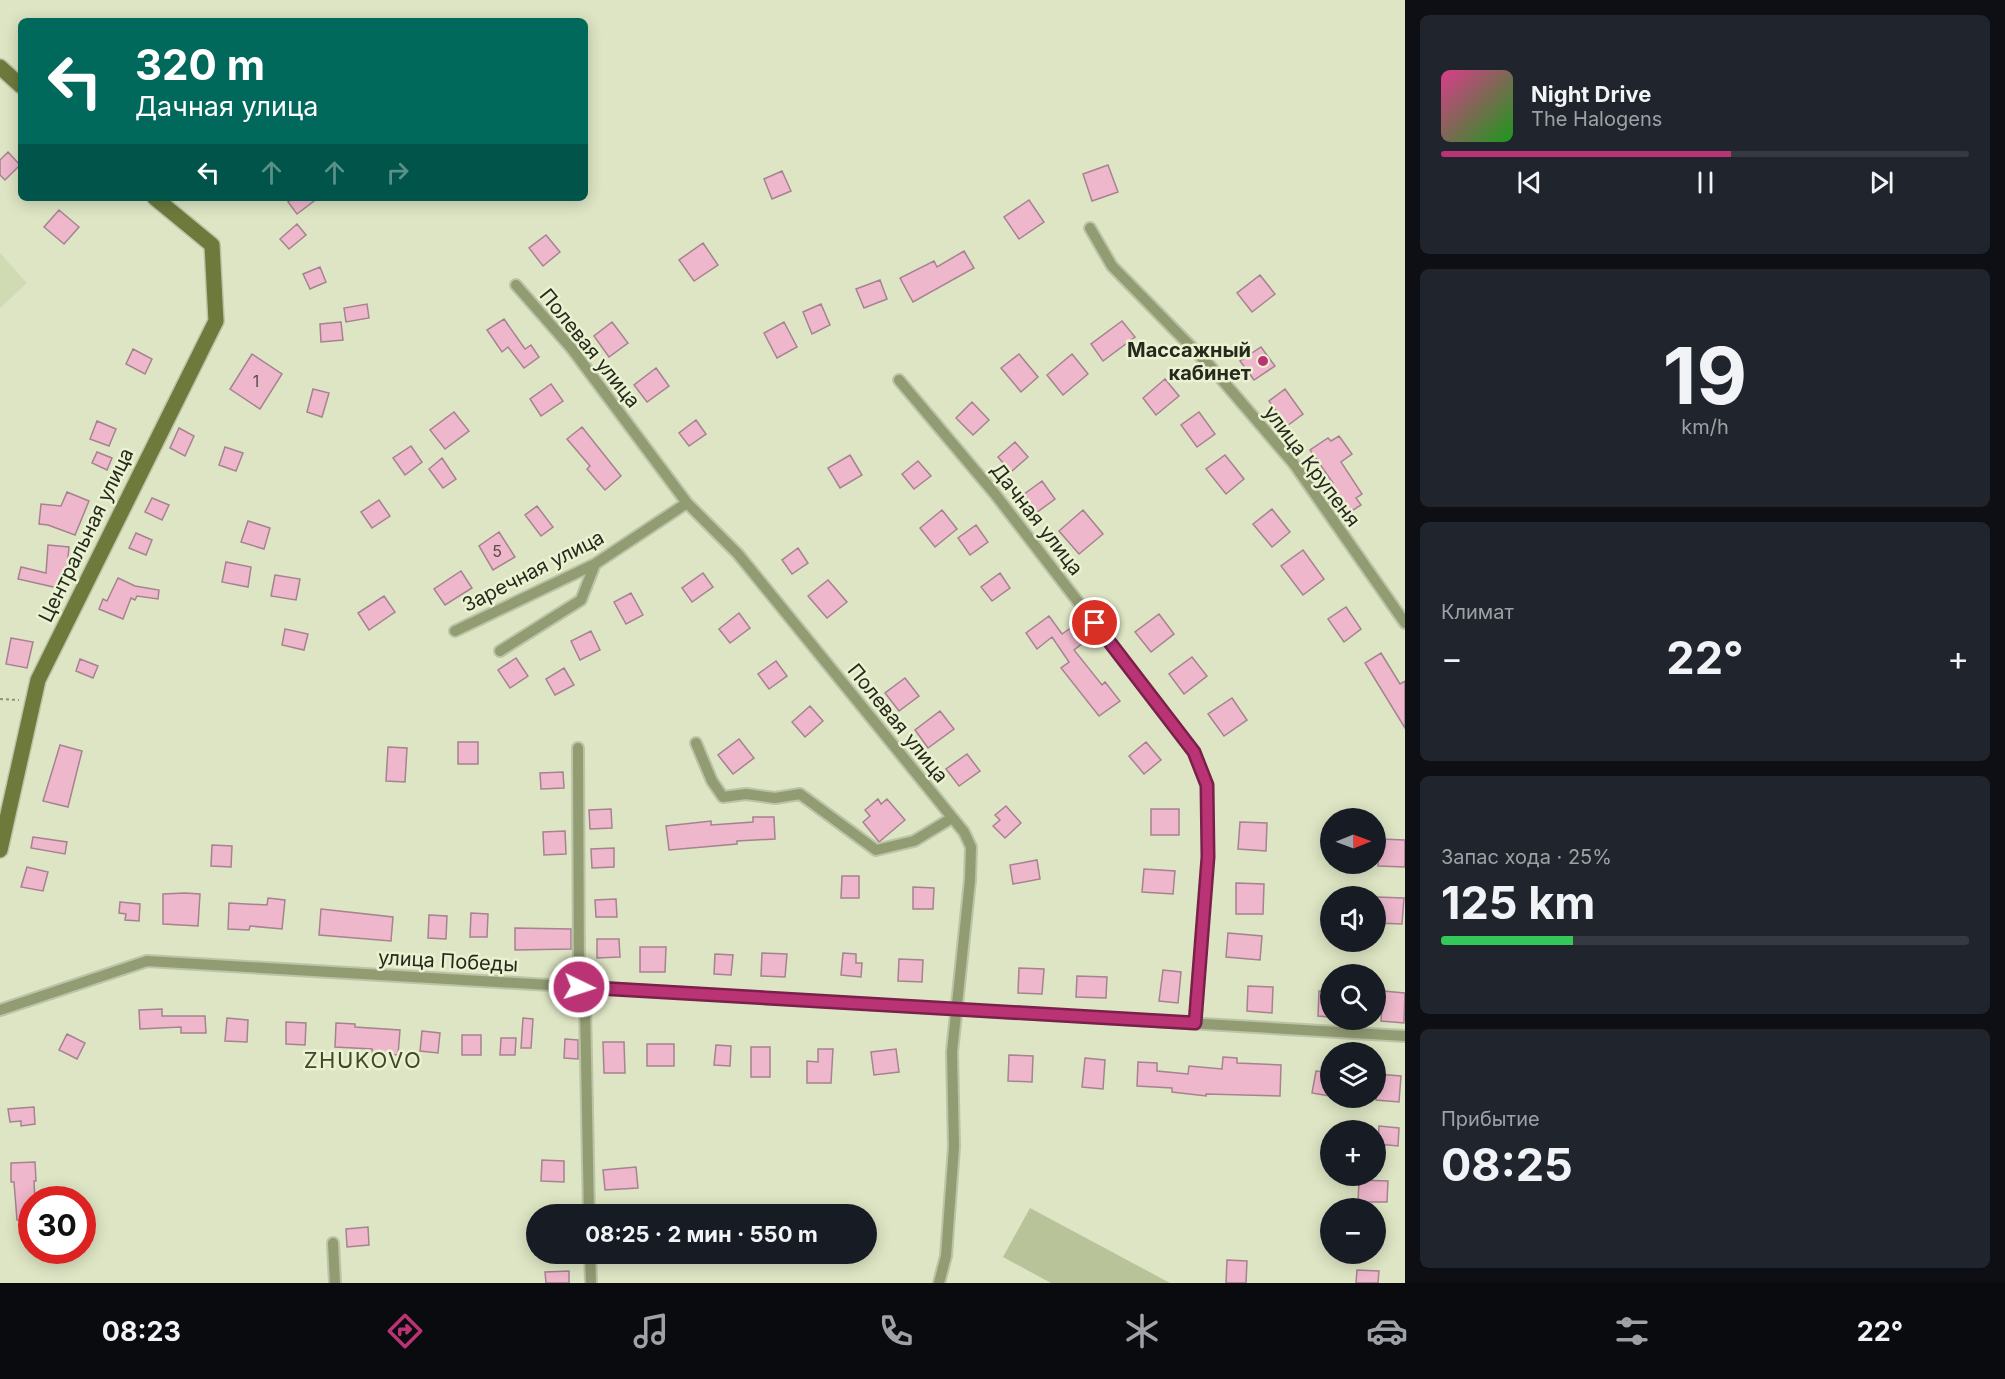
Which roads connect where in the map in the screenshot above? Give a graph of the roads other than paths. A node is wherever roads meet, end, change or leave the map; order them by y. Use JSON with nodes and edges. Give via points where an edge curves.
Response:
{"nodes":[{"id":1,"x":0,"y":67,"type":"edge"},
{"id":2,"x":18,"y":83,"type":"edge"},
{"id":3,"x":159,"y":201,"type":"edge"},
{"id":4,"x":1090,"y":228,"type":"dead end"},
{"id":5,"x":516,"y":285,"type":"dead end"},
{"id":6,"x":899,"y":380,"type":"dead end"},
{"id":7,"x":687,"y":502,"type":"junction"},
{"id":8,"x":595,"y":564,"type":"junction"},
{"id":9,"x":1405,"y":623,"type":"edge"},
{"id":10,"x":455,"y":631,"type":"dead end"},
{"id":11,"x":500,"y":651,"type":"dead end"},
{"id":12,"x":696,"y":743,"type":"dead end"},
{"id":13,"x":578,"y":748,"type":"dead end"},
{"id":14,"x":952,"y":818,"type":"junction"},
{"id":15,"x":0,"y":850,"type":"edge"},
{"id":16,"x":579,"y":987,"type":"junction"},
{"id":17,"x":585,"y":1005,"type":"dead end"},
{"id":18,"x":957,"y":1009,"type":"junction"},
{"id":19,"x":0,"y":1010,"type":"edge"},
{"id":20,"x":1195,"y":1023,"type":"junction"},
{"id":21,"x":1405,"y":1036,"type":"edge"},
{"id":22,"x":589,"y":1204,"type":"edge"},
{"id":23,"x":333,"y":1243,"type":"dead end"},
{"id":24,"x":590,"y":1264,"type":"edge"},
{"id":25,"x":335,"y":1283,"type":"edge"},
{"id":26,"x":591,"y":1283,"type":"edge"},
{"id":27,"x":939,"y":1283,"type":"edge"}],
"edges":[{"from":1,"to":2,"type":"street"},
{"from":3,"to":15,"type":"street","name":"Центральная улица","via":[[212,245],[216,321],[38,680]]},
{"from":4,"to":9,"type":"street","name":"улица Крупеня","via":[[1112,266],[1211,368],[1293,464]]},
{"from":5,"to":7,"type":"street","name":"Полевая улица","via":[[572,349]]},
{"from":6,"to":20,"type":"street","name":"Дачная улица","via":[[995,494],[1194,752],[1207,785],[1208,857]]},
{"from":7,"to":8,"type":"street","name":"Заречная улица"},
{"from":7,"to":14,"type":"street","name":"Полевая улица","via":[[738,554]]},
{"from":8,"to":10,"type":"street","name":"Заречная улица"},
{"from":8,"to":11,"type":"street","via":[[581,600]]},
{"from":12,"to":14,"type":"street","via":[[712,782],[723,797],[746,794],[775,798],[800,794],[876,850],[914,841]]},
{"from":13,"to":16,"type":"street"},
{"from":14,"to":18,"type":"street","name":"Полевая улица","via":[[970,847]]},
{"from":16,"to":18,"type":"street","name":"улица Победы"},
{"from":16,"to":19,"type":"street","name":"улица Победы","via":[[147,961]]},
{"from":17,"to":22,"type":"street"},
{"from":18,"to":20,"type":"street","name":"улица Победы"},
{"from":18,"to":27,"type":"street","name":"Полевая улица","via":[[952,1052],[954,1146],[946,1256]]},
{"from":20,"to":21,"type":"street","name":"улица Победы"},
{"from":23,"to":25,"type":"street"},
{"from":24,"to":26,"type":"street"}]}
